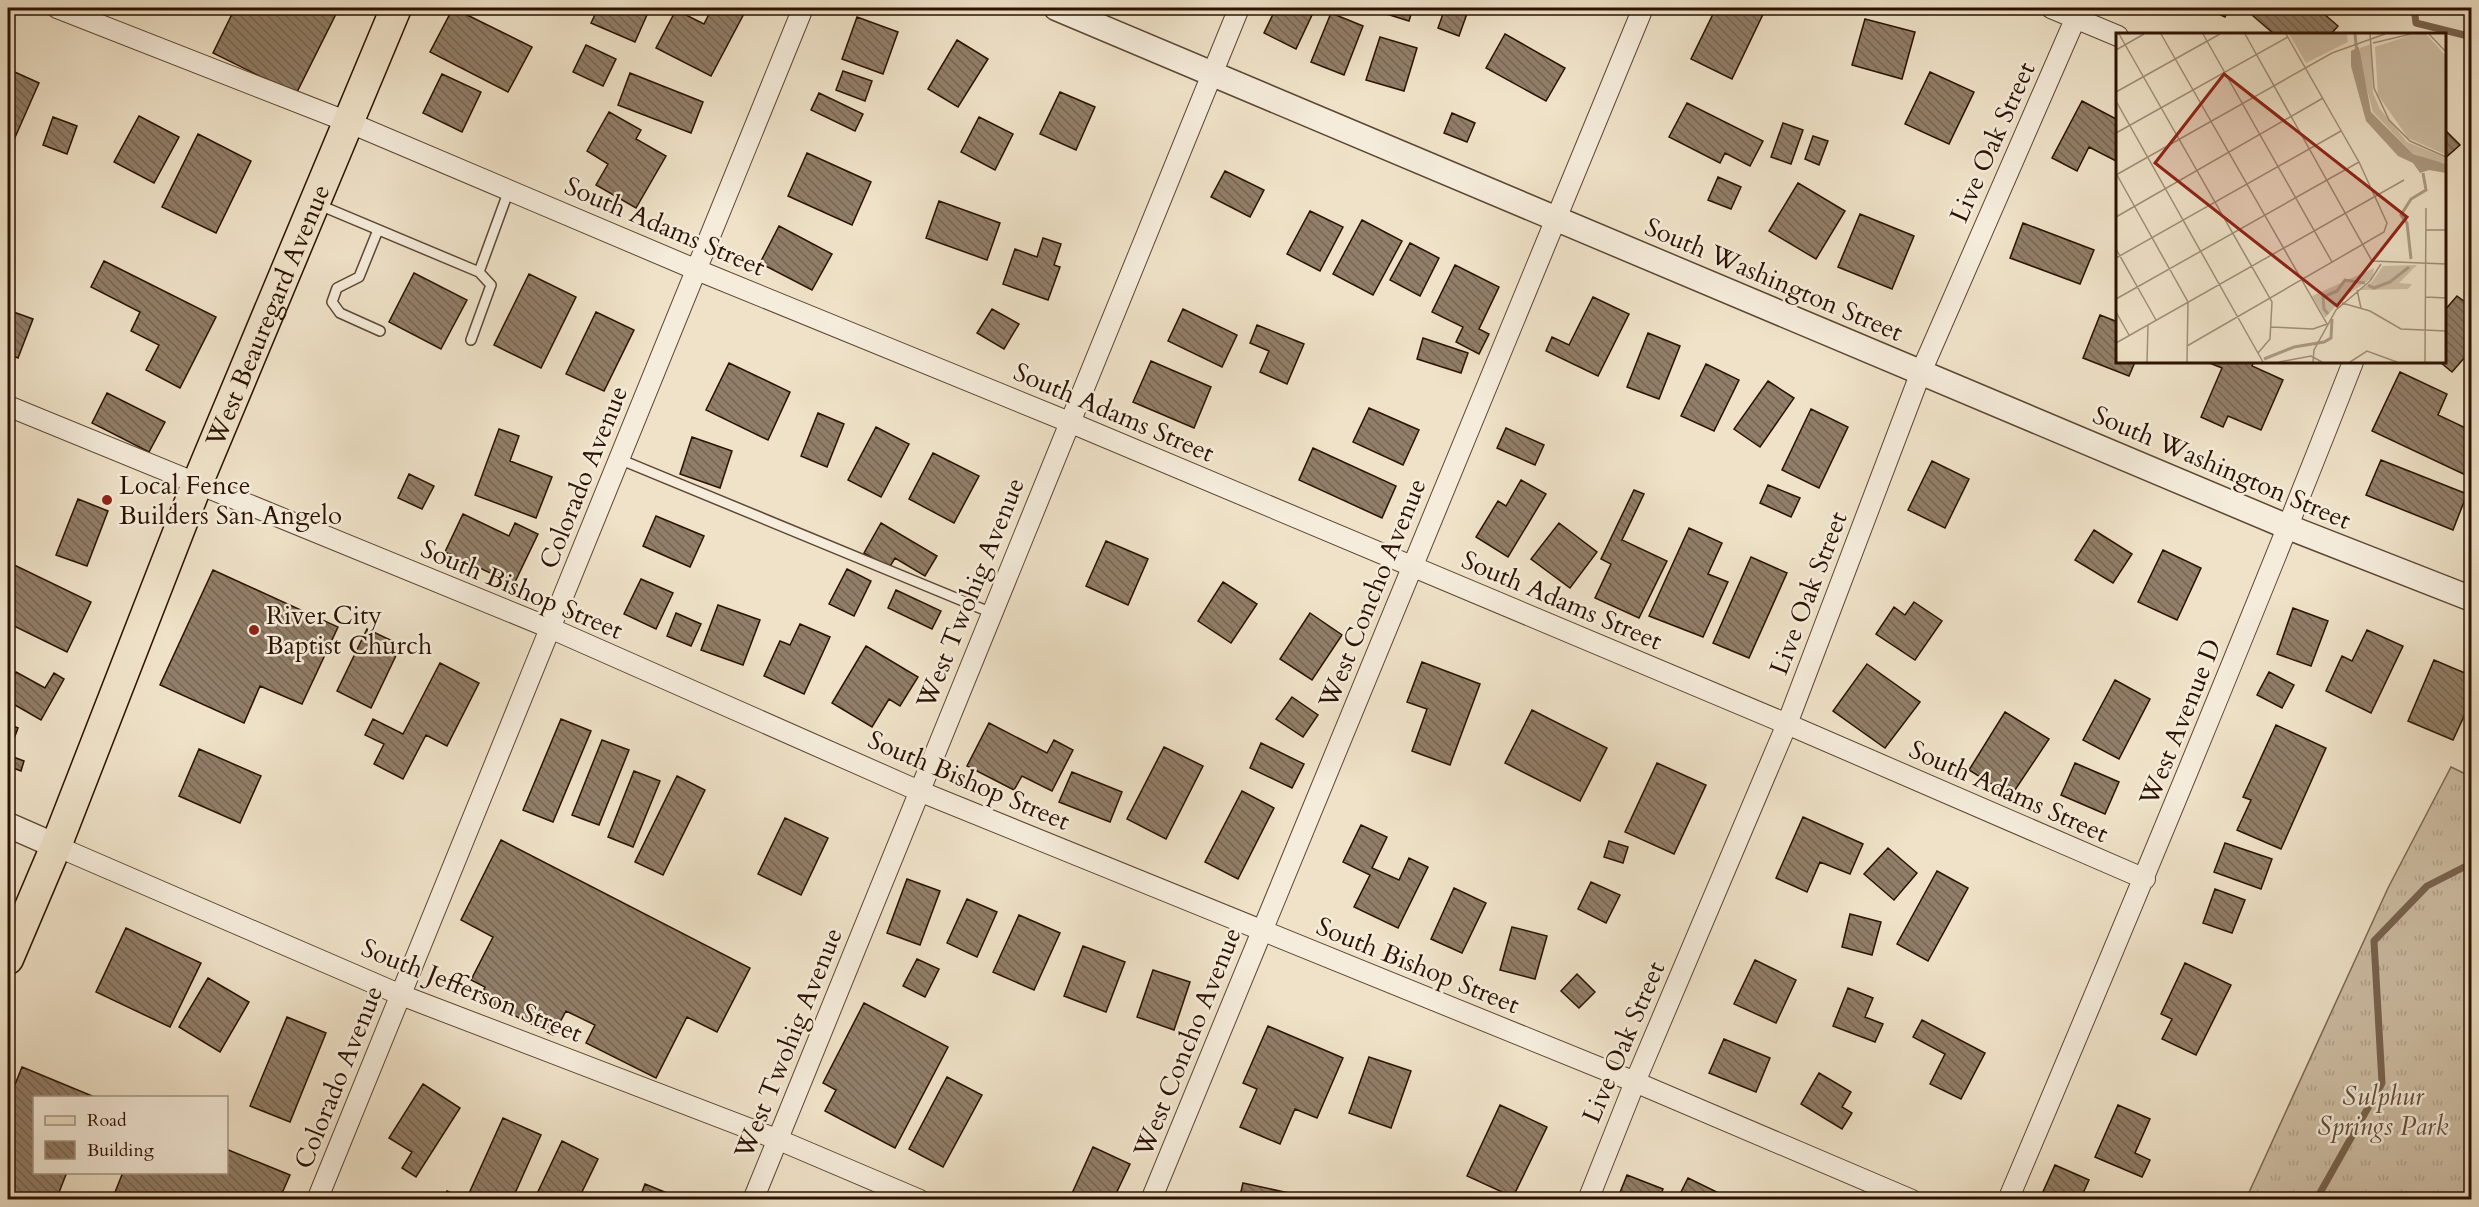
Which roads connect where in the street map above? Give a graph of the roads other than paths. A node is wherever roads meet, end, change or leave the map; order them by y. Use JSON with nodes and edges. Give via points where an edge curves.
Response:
{"nodes":[{"id":1,"x":57,"y":8,"type":"edge"},
{"id":2,"x":396,"y":8,"type":"edge"},
{"id":3,"x":803,"y":8,"type":"edge"},
{"id":4,"x":1056,"y":8,"type":"edge"},
{"id":5,"x":1239,"y":8,"type":"edge"},
{"id":6,"x":1643,"y":8,"type":"edge"},
{"id":7,"x":2051,"y":8,"type":"edge"},
{"id":8,"x":2078,"y":13,"type":"edge"},
{"id":9,"x":2116,"y":35,"type":"edge"},
{"id":10,"x":1213,"y":74,"type":"junction"},
{"id":11,"x":348,"y":122,"type":"junction"},
{"id":12,"x":509,"y":190,"type":"junction"},
{"id":13,"x":314,"y":203,"type":"junction"},
{"id":14,"x":1556,"y":218,"type":"junction"},
{"id":15,"x":378,"y":230,"type":"junction"},
{"id":16,"x":697,"y":270,"type":"junction"},
{"id":17,"x":479,"y":272,"type":"junction"},
{"id":18,"x":380,"y":331,"type":"dead end"},
{"id":19,"x":471,"y":340,"type":"dead end"},
{"id":20,"x":2353,"y":363,"type":"edge"},
{"id":21,"x":1921,"y":372,"type":"junction"},
{"id":22,"x":8,"y":406,"type":"edge"},
{"id":23,"x":1069,"y":422,"type":"junction"},
{"id":24,"x":619,"y":459,"type":"junction"},
{"id":25,"x":197,"y":484,"type":"junction"},
{"id":26,"x":2288,"y":527,"type":"junction"},
{"id":27,"x":1412,"y":567,"type":"junction"},
{"id":28,"x":2472,"y":599,"type":"edge"},
{"id":29,"x":992,"y":613,"type":"junction"},
{"id":30,"x":550,"y":628,"type":"junction"},
{"id":31,"x":1787,"y":724,"type":"junction"},
{"id":32,"x":919,"y":791,"type":"junction"},
{"id":33,"x":8,"y":825,"type":"edge"},
{"id":34,"x":56,"y":846,"type":"junction"},
{"id":35,"x":2145,"y":879,"type":"junction"},
{"id":36,"x":1262,"y":930,"type":"junction"},
{"id":37,"x":8,"y":959,"type":"edge"},
{"id":38,"x":401,"y":995,"type":"junction"},
{"id":39,"x":1635,"y":1082,"type":"junction"},
{"id":40,"x":779,"y":1140,"type":"junction"},
{"id":41,"x":317,"y":1200,"type":"edge"},
{"id":42,"x":753,"y":1200,"type":"edge"},
{"id":43,"x":920,"y":1200,"type":"edge"},
{"id":44,"x":1151,"y":1200,"type":"edge"},
{"id":45,"x":1588,"y":1200,"type":"edge"},
{"id":46,"x":1912,"y":1200,"type":"edge"},
{"id":47,"x":2008,"y":1200,"type":"edge"}],
"edges":[{"from":1,"to":11,"type":"street","name":"South Adams Street"},
{"from":2,"to":11,"type":"main road","name":"West Beauregard Avenue"},
{"from":3,"to":16,"type":"street","name":"Colorado Avenue"},
{"from":4,"to":10,"type":"street","name":"South Washington Street"},
{"from":5,"to":10,"type":"street","name":"West Twohig Avenue"},
{"from":6,"to":14,"type":"street","name":"West Concho Avenue"},
{"from":7,"to":8,"type":"street"},
{"from":8,"to":9,"type":"street"},
{"from":8,"to":21,"type":"street","name":"Live Oak Street"},
{"from":10,"to":14,"type":"street","name":"South Washington Street"},
{"from":10,"to":23,"type":"street","name":"West Twohig Avenue"},
{"from":11,"to":12,"type":"street","name":"South Adams Street"},
{"from":11,"to":13,"type":"main road","name":"West Beauregard Avenue"},
{"from":12,"to":16,"type":"street","name":"South Adams Street"},
{"from":12,"to":17,"type":"lane"},
{"from":13,"to":15,"type":"lane"},
{"from":13,"to":25,"type":"main road","name":"West Beauregard Avenue"},
{"from":14,"to":21,"type":"street","name":"South Washington Street"},
{"from":14,"to":27,"type":"street","name":"West Concho Avenue"},
{"from":15,"to":17,"type":"lane"},
{"from":15,"to":18,"type":"lane","via":[[359,277],[337,288],[332,302],[340,313]]},
{"from":16,"to":23,"type":"street","name":"South Adams Street"},
{"from":16,"to":24,"type":"street","name":"Colorado Avenue"},
{"from":17,"to":19,"type":"lane","via":[[491,285]]},
{"from":20,"to":26,"type":"street","name":"West Avenue D"},
{"from":21,"to":26,"type":"street","name":"South Washington Street"},
{"from":21,"to":31,"type":"street","name":"Live Oak Street"},
{"from":22,"to":25,"type":"street","name":"South Bishop Street"},
{"from":23,"to":27,"type":"street","name":"South Adams Street"},
{"from":23,"to":29,"type":"street","name":"West Twohig Avenue"},
{"from":24,"to":29,"type":"lane"},
{"from":24,"to":30,"type":"street","name":"Colorado Avenue"},
{"from":25,"to":30,"type":"street","name":"South Bishop Street"},
{"from":25,"to":34,"type":"main road","name":"West Beauregard Avenue"},
{"from":26,"to":28,"type":"street","name":"South Washington Street"},
{"from":26,"to":35,"type":"street","name":"West Avenue D"},
{"from":27,"to":31,"type":"street","name":"South Adams Street"},
{"from":27,"to":36,"type":"street","name":"West Concho Avenue"},
{"from":29,"to":32,"type":"street","name":"West Twohig Avenue"},
{"from":30,"to":32,"type":"street","name":"South Bishop Street"},
{"from":30,"to":38,"type":"street","name":"Colorado Avenue"},
{"from":31,"to":35,"type":"street","name":"South Adams Street"},
{"from":31,"to":39,"type":"street","name":"Live Oak Street"},
{"from":32,"to":36,"type":"street","name":"South Bishop Street"},
{"from":32,"to":40,"type":"street","name":"West Twohig Avenue"},
{"from":33,"to":34,"type":"street","name":"South Jefferson Street"},
{"from":34,"to":37,"type":"main road","name":"West Beauregard Avenue"},
{"from":34,"to":38,"type":"street","name":"South Jefferson Street"},
{"from":35,"to":47,"type":"street","name":"West Avenue D"},
{"from":36,"to":39,"type":"street","name":"South Bishop Street"},
{"from":36,"to":44,"type":"street","name":"West Concho Avenue"},
{"from":38,"to":40,"type":"street","name":"South Jefferson Street"},
{"from":38,"to":41,"type":"street","name":"Colorado Avenue"},
{"from":39,"to":45,"type":"street","name":"Live Oak Street"},
{"from":39,"to":46,"type":"street","name":"South Bishop Street"},
{"from":40,"to":42,"type":"street","name":"West Twohig Avenue"},
{"from":40,"to":43,"type":"street","name":"South Jefferson Street"}]}
